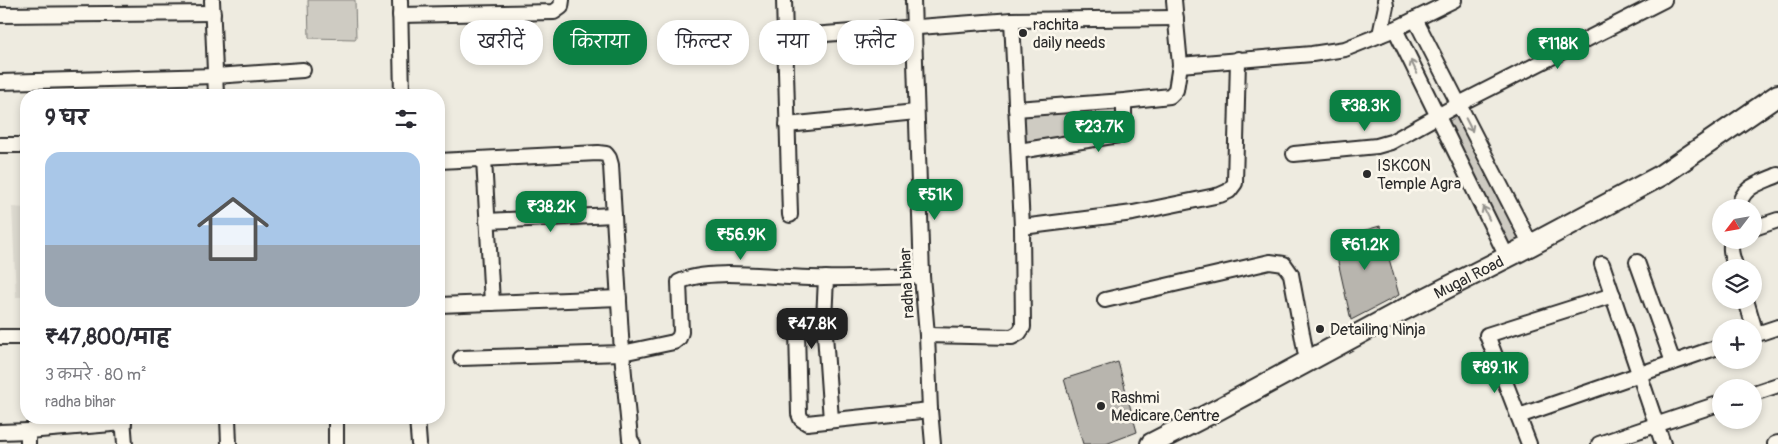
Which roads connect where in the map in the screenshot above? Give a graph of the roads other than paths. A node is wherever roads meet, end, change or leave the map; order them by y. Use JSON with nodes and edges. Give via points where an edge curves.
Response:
{"nodes":[{"id":1,"x":400,"y":0,"type":"edge"},
{"id":2,"x":562,"y":0,"type":"edge"},
{"id":3,"x":784,"y":0,"type":"edge"},
{"id":4,"x":912,"y":0,"type":"edge"},
{"id":5,"x":1174,"y":0,"type":"edge"},
{"id":6,"x":1385,"y":0,"type":"edge"},
{"id":7,"x":1454,"y":0,"type":"edge"},
{"id":8,"x":1664,"y":0,"type":"edge"},
{"id":9,"x":212,"y":6,"type":"edge"},
{"id":10,"x":400,"y":14,"type":"junction"},
{"id":11,"x":0,"y":15,"type":"edge"},
{"id":12,"x":1176,"y":18,"type":"junction"},
{"id":13,"x":1415,"y":19,"type":"junction"},
{"id":14,"x":785,"y":20,"type":"edge"},
{"id":15,"x":913,"y":20,"type":"edge"},
{"id":16,"x":1012,"y":20,"type":"junction"},
{"id":17,"x":914,"y":28,"type":"edge"},
{"id":18,"x":1396,"y":29,"type":"junction"},
{"id":19,"x":1380,"y":35,"type":"junction"},
{"id":20,"x":914,"y":56,"type":"edge"},
{"id":21,"x":1238,"y":59,"type":"junction"},
{"id":22,"x":786,"y":65,"type":"edge"},
{"id":23,"x":1180,"y":65,"type":"junction"},
{"id":24,"x":303,"y":70,"type":"dead end"},
{"id":25,"x":215,"y":76,"type":"junction"},
{"id":26,"x":0,"y":82,"type":"edge"},
{"id":27,"x":216,"y":89,"type":"edge"},
{"id":28,"x":402,"y":89,"type":"edge"},
{"id":29,"x":1778,"y":94,"type":"edge"},
{"id":30,"x":1124,"y":101,"type":"junction"},
{"id":31,"x":1459,"y":104,"type":"junction"},
{"id":32,"x":1016,"y":109,"type":"junction"},
{"id":33,"x":916,"y":112,"type":"junction"},
{"id":34,"x":1438,"y":116,"type":"junction"},
{"id":35,"x":787,"y":126,"type":"junction"},
{"id":36,"x":0,"y":145,"type":"edge"},
{"id":37,"x":20,"y":145,"type":"edge"},
{"id":38,"x":1019,"y":151,"type":"junction"},
{"id":39,"x":1294,"y":154,"type":"dead end"},
{"id":40,"x":484,"y":160,"type":"junction"},
{"id":41,"x":445,"y":161,"type":"edge"},
{"id":42,"x":1778,"y":174,"type":"edge"},
{"id":43,"x":1740,"y":199,"type":"edge"},
{"id":44,"x":614,"y":215,"type":"junction"},
{"id":45,"x":790,"y":215,"type":"dead end"},
{"id":46,"x":1778,"y":220,"type":"edge"},
{"id":47,"x":488,"y":222,"type":"junction"},
{"id":48,"x":1762,"y":225,"type":"edge"},
{"id":49,"x":1022,"y":227,"type":"junction"},
{"id":50,"x":1531,"y":245,"type":"junction"},
{"id":51,"x":1507,"y":257,"type":"junction"},
{"id":52,"x":1637,"y":262,"type":"dead end"},
{"id":53,"x":1602,"y":264,"type":"dead end"},
{"id":54,"x":922,"y":276,"type":"junction"},
{"id":55,"x":826,"y":278,"type":"junction"},
{"id":56,"x":1613,"y":295,"type":"junction"},
{"id":57,"x":619,"y":298,"type":"junction"},
{"id":58,"x":1105,"y":300,"type":"dead end"},
{"id":59,"x":492,"y":303,"type":"junction"},
{"id":60,"x":445,"y":305,"type":"edge"},
{"id":61,"x":824,"y":320,"type":"junction"},
{"id":62,"x":1778,"y":327,"type":"edge"},
{"id":63,"x":1762,"y":333,"type":"edge"},
{"id":64,"x":927,"y":335,"type":"junction"},
{"id":65,"x":0,"y":336,"type":"edge"},
{"id":66,"x":20,"y":337,"type":"edge"},
{"id":67,"x":1712,"y":349,"type":"edge"},
{"id":68,"x":622,"y":353,"type":"junction"},
{"id":69,"x":461,"y":358,"type":"dead end"},
{"id":70,"x":1307,"y":361,"type":"junction"},
{"id":71,"x":1673,"y":362,"type":"junction"},
{"id":72,"x":1640,"y":374,"type":"junction"},
{"id":73,"x":1778,"y":385,"type":"edge"},
{"id":74,"x":1762,"y":390,"type":"edge"},
{"id":75,"x":1712,"y":407,"type":"edge"},
{"id":76,"x":930,"y":410,"type":"junction"},
{"id":77,"x":1519,"y":416,"type":"junction"},
{"id":78,"x":831,"y":420,"type":"junction"},
{"id":79,"x":102,"y":424,"type":"edge"},
{"id":80,"x":123,"y":424,"type":"edge"},
{"id":81,"x":228,"y":424,"type":"edge"},
{"id":82,"x":336,"y":424,"type":"edge"},
{"id":83,"x":417,"y":424,"type":"edge"},
{"id":84,"x":1657,"y":425,"type":"junction"},
{"id":85,"x":0,"y":432,"type":"edge"},
{"id":86,"x":28,"y":438,"type":"edge"},
{"id":87,"x":125,"y":444,"type":"edge"},
{"id":88,"x":229,"y":444,"type":"edge"},
{"id":89,"x":336,"y":444,"type":"edge"},
{"id":90,"x":419,"y":444,"type":"edge"},
{"id":91,"x":633,"y":444,"type":"edge"},
{"id":92,"x":933,"y":444,"type":"edge"},
{"id":93,"x":1151,"y":444,"type":"edge"},
{"id":94,"x":1529,"y":444,"type":"edge"},
{"id":95,"x":1599,"y":444,"type":"edge"},
{"id":96,"x":1663,"y":444,"type":"edge"}],
"edges":[{"from":1,"to":10,"type":"street"},
{"from":2,"to":10,"type":"street","via":[[561,7],[554,12]]},
{"from":3,"to":14,"type":"street"},
{"from":4,"to":15,"type":"street","name":"radha bihar"},
{"from":5,"to":12,"type":"street"},
{"from":6,"to":19,"type":"street"},
{"from":7,"to":13,"type":"street"},
{"from":8,"to":31,"type":"street"},
{"from":9,"to":11,"type":"street"},
{"from":9,"to":25,"type":"street"},
{"from":10,"to":28,"type":"street"},
{"from":12,"to":16,"type":"street"},
{"from":12,"to":23,"type":"street"},
{"from":13,"to":18,"type":"street"},
{"from":13,"to":31,"type":"street"},
{"from":16,"to":17,"type":"street"},
{"from":16,"to":32,"type":"street"},
{"from":18,"to":19,"type":"street"},
{"from":34,"to":18,"type":"street","one_way":true},
{"from":19,"to":21,"type":"street","via":[[1330,52]]},
{"from":20,"to":33,"type":"street","name":"radha bihar"},
{"from":21,"to":23,"type":"street"},
{"from":21,"to":49,"type":"street","via":[[1235,184],[1229,191],[1133,213]]},
{"from":22,"to":35,"type":"street"},
{"from":23,"to":30,"type":"street","via":[[1176,90],[1170,96]]},
{"from":24,"to":25,"type":"street"},
{"from":25,"to":26,"type":"street"},
{"from":25,"to":27,"type":"street"},
{"from":29,"to":50,"type":"street","name":"Mugal Road","via":[[1660,176]]},
{"from":30,"to":32,"type":"street"},
{"from":30,"to":38,"type":"street","via":[[1124,128],[1119,135]]},
{"from":31,"to":34,"type":"street"},
{"from":31,"to":50,"type":"street","one_way":true},
{"from":32,"to":38,"type":"street"},
{"from":33,"to":35,"type":"street"},
{"from":33,"to":54,"type":"street","name":"radha bihar"},
{"from":34,"to":39,"type":"street","via":[[1384,144]]},
{"from":51,"to":34,"type":"street","one_way":true},
{"from":35,"to":45,"type":"street"},
{"from":36,"to":37,"type":"street"},
{"from":38,"to":49,"type":"street"},
{"from":40,"to":41,"type":"street"},
{"from":40,"to":44,"type":"street","via":[[606,154],[611,165]]},
{"from":40,"to":47,"type":"street"},
{"from":42,"to":43,"type":"street","via":[[1744,192]]},
{"from":44,"to":47,"type":"street"},
{"from":44,"to":57,"type":"street"},
{"from":46,"to":48,"type":"street"},
{"from":47,"to":59,"type":"street"},
{"from":49,"to":64,"type":"street","via":[[1023,327],[1019,333],[1012,337]]},
{"from":50,"to":51,"type":"street","name":"Mugal Road"},
{"from":51,"to":70,"type":"street","name":"Mugal Road"},
{"from":52,"to":71,"type":"street"},
{"from":53,"to":56,"type":"street"},
{"from":54,"to":55,"type":"street"},
{"from":54,"to":64,"type":"street","name":"radha bihar"},
{"from":55,"to":61,"type":"street"},
{"from":55,"to":68,"type":"street","via":[[730,274],[688,277],[679,282],[679,338],[661,346]]},
{"from":56,"to":72,"type":"street"},
{"from":56,"to":77,"type":"street","via":[[1487,335]]},
{"from":57,"to":59,"type":"street"},
{"from":57,"to":68,"type":"street"},
{"from":58,"to":70,"type":"street","via":[[1270,262],[1284,264],[1291,274]]},
{"from":59,"to":60,"type":"street"},
{"from":61,"to":78,"type":"street"},
{"from":61,"to":78,"type":"street","via":[[806,320],[797,330],[799,414],[807,423]]},
{"from":62,"to":63,"type":"street"},
{"from":64,"to":76,"type":"street","name":"radha bihar"},
{"from":65,"to":66,"type":"street"},
{"from":67,"to":71,"type":"street"},
{"from":68,"to":69,"type":"street"},
{"from":68,"to":91,"type":"street"},
{"from":70,"to":93,"type":"street","name":"Mugal Road"},
{"from":71,"to":72,"type":"street"},
{"from":72,"to":77,"type":"street"},
{"from":72,"to":84,"type":"street"},
{"from":73,"to":74,"type":"street"},
{"from":75,"to":84,"type":"street"},
{"from":76,"to":78,"type":"street"},
{"from":76,"to":92,"type":"street","name":"radha bihar"},
{"from":77,"to":94,"type":"street"},
{"from":79,"to":86,"type":"street"},
{"from":80,"to":87,"type":"street"},
{"from":81,"to":88,"type":"street"},
{"from":82,"to":89,"type":"street"},
{"from":83,"to":90,"type":"street"},
{"from":84,"to":95,"type":"street"},
{"from":84,"to":96,"type":"street"},
{"from":85,"to":86,"type":"street"}]}
